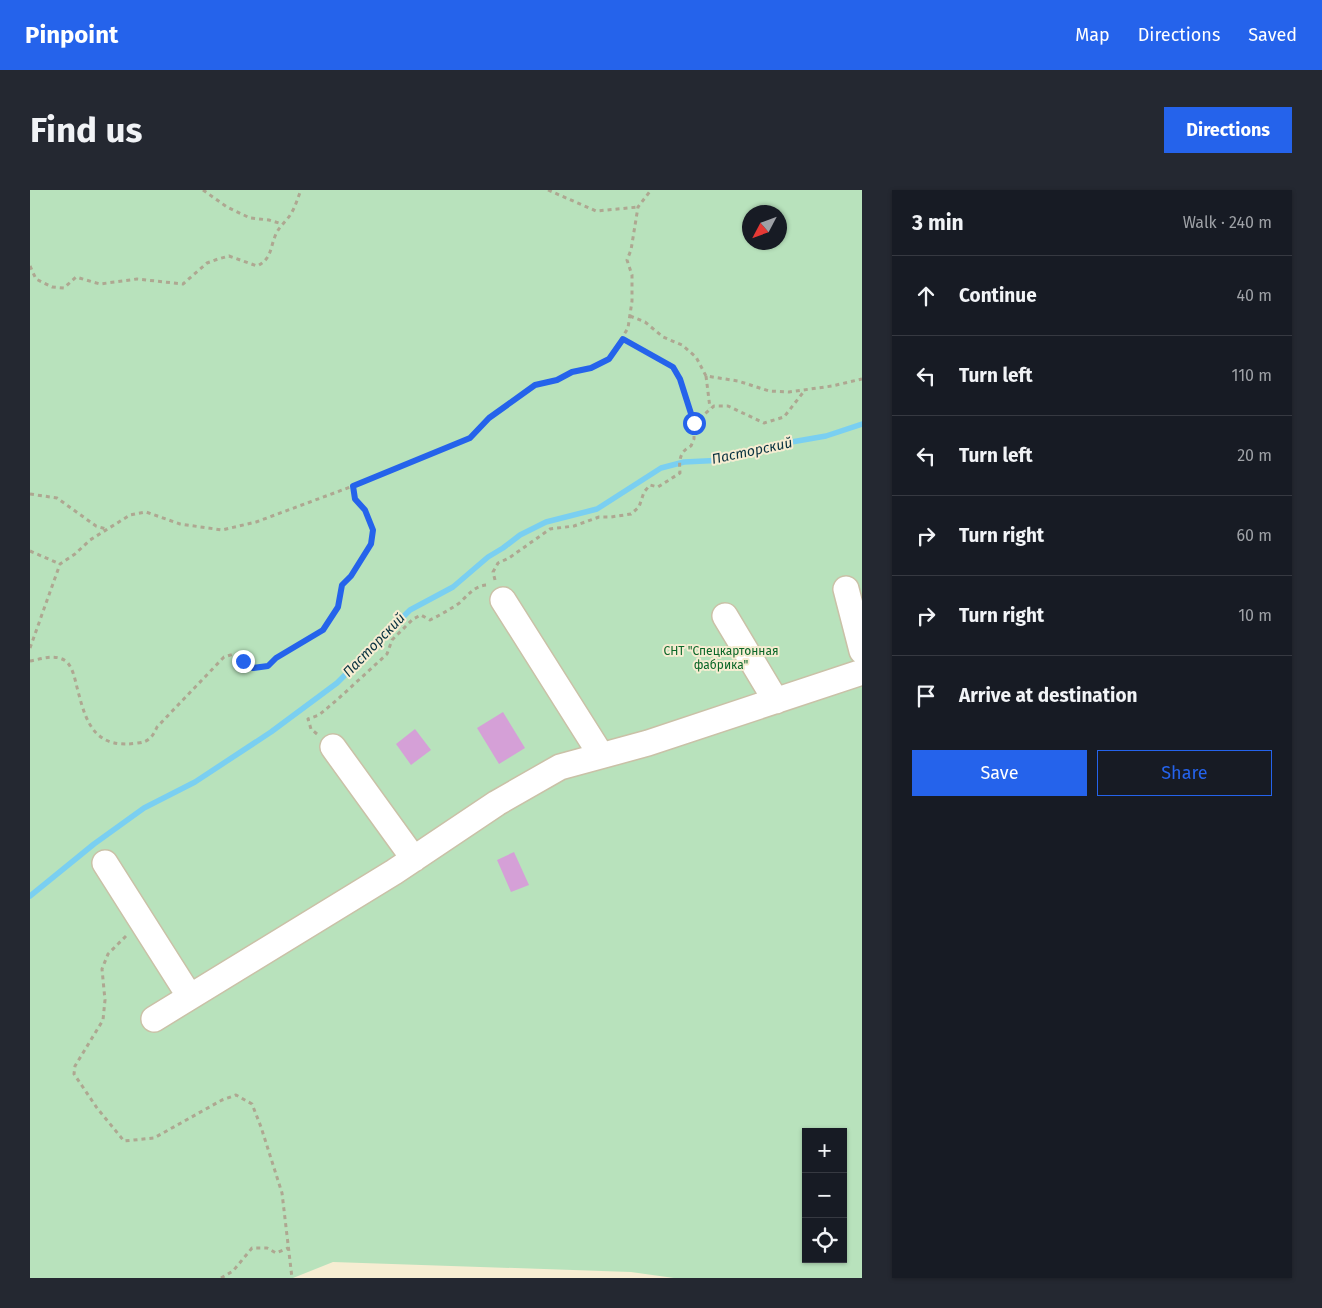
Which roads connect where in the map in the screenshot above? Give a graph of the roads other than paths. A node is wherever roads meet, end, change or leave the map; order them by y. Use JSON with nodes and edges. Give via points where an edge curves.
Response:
{"nodes":[{"id":1,"x":846,"y":589,"type":"dead end"},
{"id":2,"x":503,"y":600,"type":"dead end"},
{"id":3,"x":725,"y":616,"type":"dead end"},
{"id":4,"x":862,"y":651,"type":"edge"},
{"id":5,"x":862,"y":672,"type":"edge"},
{"id":6,"x":776,"y":701,"type":"junction"},
{"id":7,"x":333,"y":746,"type":"road end"},
{"id":8,"x":601,"y":755,"type":"junction"},
{"id":9,"x":414,"y":859,"type":"junction"},
{"id":10,"x":104,"y":863,"type":"dead end"},
{"id":11,"x":190,"y":997,"type":"junction"},
{"id":12,"x":154,"y":1019,"type":"dead end"}],
"edges":[{"from":1,"to":4,"type":"street"},
{"from":2,"to":8,"type":"street"},
{"from":3,"to":6,"type":"street"},
{"from":5,"to":6,"type":"street"},
{"from":6,"to":8,"type":"street"},
{"from":7,"to":9,"type":"street"},
{"from":8,"to":9,"type":"street","via":[[560,767],[497,803]]},
{"from":9,"to":11,"type":"street"},
{"from":10,"to":11,"type":"street"},
{"from":11,"to":12,"type":"street"}]}
